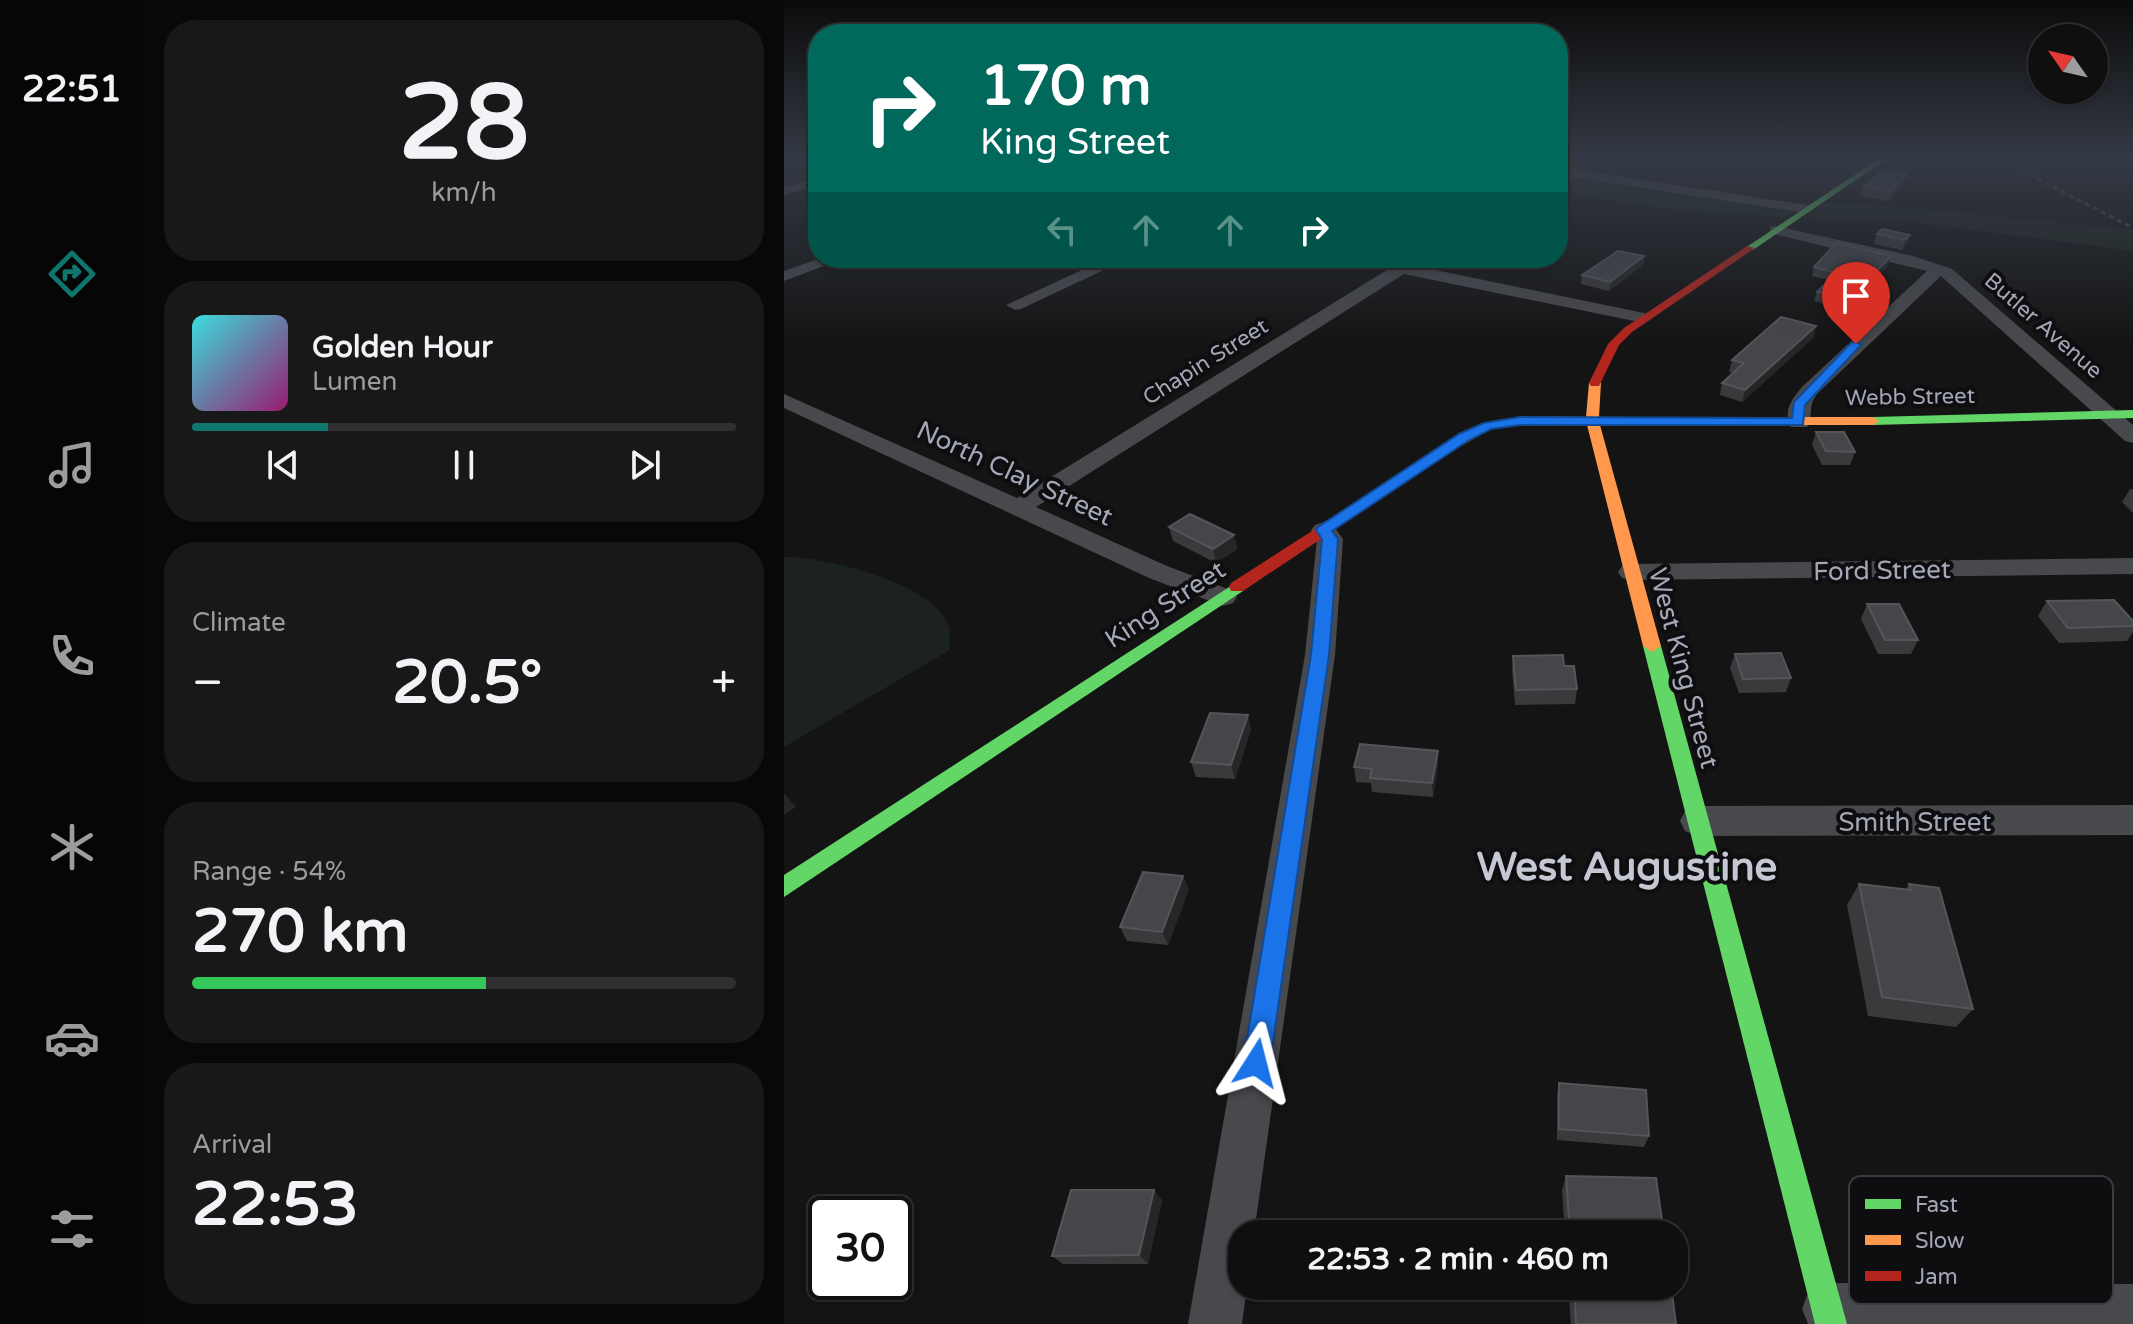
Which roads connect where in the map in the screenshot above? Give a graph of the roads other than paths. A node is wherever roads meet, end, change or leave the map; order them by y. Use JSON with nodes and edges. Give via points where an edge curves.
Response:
{"nodes":[{"id":1,"x":1791,"y":220,"type":"edge"},
{"id":2,"x":1775,"y":230,"type":"junction"},
{"id":3,"x":808,"y":268,"type":"edge"},
{"id":4,"x":1098,"y":268,"type":"edge"},
{"id":5,"x":1402,"y":268,"type":"edge"},
{"id":6,"x":1431,"y":268,"type":"edge"},
{"id":7,"x":1940,"y":270,"type":"junction"},
{"id":8,"x":784,"y":276,"type":"edge"},
{"id":9,"x":1015,"y":305,"type":"dead end"},
{"id":10,"x":1644,"y":318,"type":"junction"},
{"id":11,"x":784,"y":400,"type":"edge"},
{"id":12,"x":2133,"y":414,"type":"edge"},
{"id":13,"x":2109,"y":415,"type":"junction"},
{"id":14,"x":1592,"y":421,"type":"junction"},
{"id":15,"x":1799,"y":422,"type":"junction"},
{"id":16,"x":2133,"y":436,"type":"edge"},
{"id":17,"x":1019,"y":507,"type":"junction"},
{"id":18,"x":1324,"y":530,"type":"junction"},
{"id":19,"x":2133,"y":566,"type":"edge"},
{"id":20,"x":1631,"y":572,"type":"junction"},
{"id":21,"x":1223,"y":597,"type":"junction"},
{"id":22,"x":2133,"y":820,"type":"edge"},
{"id":23,"x":1698,"y":821,"type":"junction"},
{"id":24,"x":784,"y":887,"type":"edge"},
{"id":25,"x":2133,"y":1310,"type":"edge"},
{"id":26,"x":1830,"y":1316,"type":"edge"},
{"id":27,"x":1215,"y":1324,"type":"edge"}],
"edges":[{"from":1,"to":2,"type":"main road","name":"West King Street"},
{"from":2,"to":7,"type":"street","name":"Butler Avenue"},
{"from":2,"to":10,"type":"main road","name":"West King Street"},
{"from":3,"to":8,"type":"street"},
{"from":4,"to":9,"type":"street"},
{"from":5,"to":17,"type":"street","name":"Chapin Street"},
{"from":6,"to":10,"type":"street"},
{"from":7,"to":13,"type":"street","name":"Butler Avenue"},
{"from":7,"to":15,"type":"street","via":[[1810,390],[1799,404]]},
{"from":10,"to":14,"type":"main road","name":"West King Street","via":[[1614,344],[1604,361],[1593,389]]},
{"from":11,"to":17,"type":"street","name":"North Clay Street"},
{"from":12,"to":13,"type":"main road","name":"Webb Street"},
{"from":13,"to":15,"type":"main road","name":"Webb Street"},
{"from":13,"to":16,"type":"street","name":"Butler Avenue"},
{"from":14,"to":15,"type":"main road","name":"Webb Street"},
{"from":14,"to":18,"type":"main road","name":"King Street","via":[[1512,422],[1475,430]]},
{"from":14,"to":20,"type":"main road","name":"West King Street"},
{"from":17,"to":21,"type":"street","name":"North Clay Street"},
{"from":18,"to":21,"type":"main road","name":"King Street"},
{"from":18,"to":27,"type":"street","via":[[1330,539],[1320,655]]},
{"from":19,"to":20,"type":"street","name":"Ford Street"},
{"from":20,"to":23,"type":"main road","name":"West King Street"},
{"from":21,"to":24,"type":"main road","name":"King Street"},
{"from":22,"to":23,"type":"street","name":"Smith Street"},
{"from":23,"to":26,"type":"main road","name":"West King Street"},
{"from":25,"to":26,"type":"street"}]}
